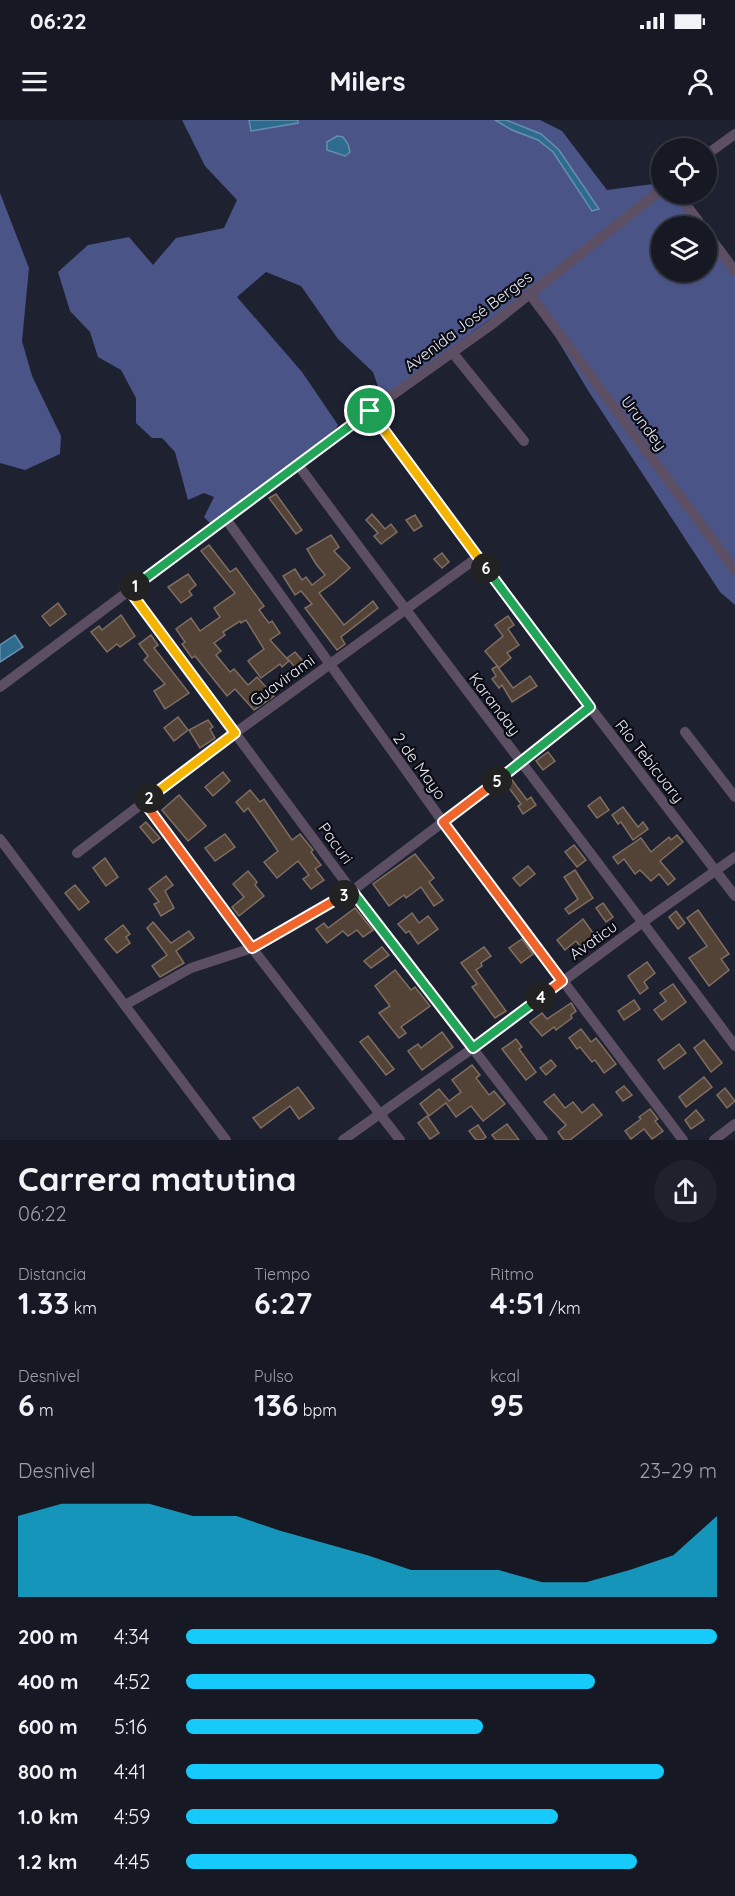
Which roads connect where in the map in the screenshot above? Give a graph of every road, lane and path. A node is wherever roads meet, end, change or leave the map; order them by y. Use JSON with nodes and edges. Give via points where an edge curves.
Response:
{"nodes":[{"id":1,"x":735,"y":134,"type":"edge"},
{"id":2,"x":717,"y":147,"type":"edge"},
{"id":3,"x":651,"y":198,"type":"edge"},
{"id":4,"x":717,"y":247,"type":"edge"},
{"id":5,"x":735,"y":271,"type":"edge"},
{"id":6,"x":530,"y":293,"type":"junction"},
{"id":7,"x":452,"y":352,"type":"junction"},
{"id":8,"x":370,"y":411,"type":"junction"},
{"id":9,"x":524,"y":441,"type":"dead end"},
{"id":10,"x":298,"y":466,"type":"junction"},
{"id":11,"x":226,"y":519,"type":"junction"},
{"id":12,"x":478,"y":557,"type":"junction"},
{"id":13,"x":735,"y":570,"type":"edge"},
{"id":14,"x":129,"y":590,"type":"junction"},
{"id":15,"x":405,"y":611,"type":"junction"},
{"id":16,"x":329,"y":665,"type":"junction"},
{"id":17,"x":0,"y":687,"type":"edge"},
{"id":18,"x":590,"y":707,"type":"junction"},
{"id":19,"x":685,"y":732,"type":"dead end"},
{"id":20,"x":235,"y":733,"type":"junction"},
{"id":21,"x":521,"y":763,"type":"junction"},
{"id":22,"x":735,"y":797,"type":"edge"},
{"id":23,"x":144,"y":802,"type":"junction"},
{"id":24,"x":443,"y":822,"type":"junction"},
{"id":25,"x":0,"y":839,"type":"edge"},
{"id":26,"x":77,"y":853,"type":"dead end"},
{"id":27,"x":735,"y":857,"type":"edge"},
{"id":28,"x":715,"y":870,"type":"junction"},
{"id":29,"x":352,"y":891,"type":"junction"},
{"id":30,"x":735,"y":896,"type":"edge"},
{"id":31,"x":643,"y":922,"type":"junction"},
{"id":32,"x":252,"y":948,"type":"junction"},
{"id":33,"x":562,"y":981,"type":"junction"},
{"id":34,"x":125,"y":1005,"type":"junction"},
{"id":35,"x":735,"y":1046,"type":"edge"},
{"id":36,"x":473,"y":1048,"type":"junction"},
{"id":37,"x":380,"y":1114,"type":"junction"},
{"id":38,"x":735,"y":1124,"type":"edge"},
{"id":39,"x":226,"y":1140,"type":"edge"},
{"id":40,"x":343,"y":1140,"type":"edge"},
{"id":41,"x":400,"y":1140,"type":"edge"},
{"id":42,"x":543,"y":1140,"type":"edge"},
{"id":43,"x":683,"y":1140,"type":"edge"},
{"id":44,"x":714,"y":1140,"type":"edge"}],
"edges":[{"from":1,"to":2,"type":"street"},
{"from":3,"to":6,"type":"street","name":"Avenida José Berges"},
{"from":4,"to":5,"type":"street"},
{"from":6,"to":7,"type":"street","name":"Avenida José Berges"},
{"from":6,"to":13,"type":"street","name":"Urundey"},
{"from":7,"to":8,"type":"street","name":"Avenida José Berges"},
{"from":7,"to":9,"type":"street"},
{"from":8,"to":10,"type":"street","name":"Avenida José Berges"},
{"from":8,"to":12,"type":"street","name":"Río Tebicuary"},
{"from":10,"to":11,"type":"street","name":"Avenida José Berges"},
{"from":10,"to":15,"type":"street","name":"Karanday"},
{"from":11,"to":14,"type":"street","name":"Avenida José Berges"},
{"from":11,"to":16,"type":"street","name":"2 de Mayo"},
{"from":12,"to":15,"type":"street","name":"Guavirami"},
{"from":12,"to":18,"type":"street","name":"Río Tebicuary"},
{"from":14,"to":17,"type":"street","name":"Avenida José Berges"},
{"from":14,"to":20,"type":"street","name":"Pacuri"},
{"from":15,"to":16,"type":"street","name":"Guavirami"},
{"from":15,"to":21,"type":"street","name":"Karanday"},
{"from":16,"to":20,"type":"street","name":"Guavirami"},
{"from":16,"to":24,"type":"street","name":"2 de Mayo"},
{"from":18,"to":21,"type":"street"},
{"from":18,"to":28,"type":"street","name":"Río Tebicuary"},
{"from":19,"to":22,"type":"street"},
{"from":20,"to":23,"type":"street","name":"Guavirami"},
{"from":20,"to":29,"type":"street","name":"Pacuri"},
{"from":21,"to":24,"type":"street"},
{"from":21,"to":31,"type":"street","name":"Karanday"},
{"from":23,"to":26,"type":"street","name":"Guavirami"},
{"from":23,"to":32,"type":"street"},
{"from":24,"to":29,"type":"street"},
{"from":24,"to":33,"type":"street","name":"2 de Mayo"},
{"from":25,"to":34,"type":"street"},
{"from":27,"to":28,"type":"street","name":"Avaticu"},
{"from":28,"to":30,"type":"street","name":"Río Tebicuary"},
{"from":28,"to":31,"type":"street","name":"Avaticu"},
{"from":29,"to":32,"type":"street"},
{"from":29,"to":36,"type":"street","name":"Pacuri"},
{"from":31,"to":33,"type":"street","name":"Avaticu"},
{"from":31,"to":35,"type":"street","name":"Karanday"},
{"from":32,"to":34,"type":"street","via":[[191,968]]},
{"from":32,"to":37,"type":"street"},
{"from":33,"to":36,"type":"street","name":"Avaticu"},
{"from":33,"to":43,"type":"street","name":"2 de Mayo"},
{"from":34,"to":39,"type":"street"},
{"from":36,"to":37,"type":"street","name":"Avaticu"},
{"from":36,"to":42,"type":"street","name":"Pacuri"},
{"from":37,"to":40,"type":"street","name":"Avaticu"},
{"from":37,"to":41,"type":"street"},
{"from":38,"to":44,"type":"street"}]}
